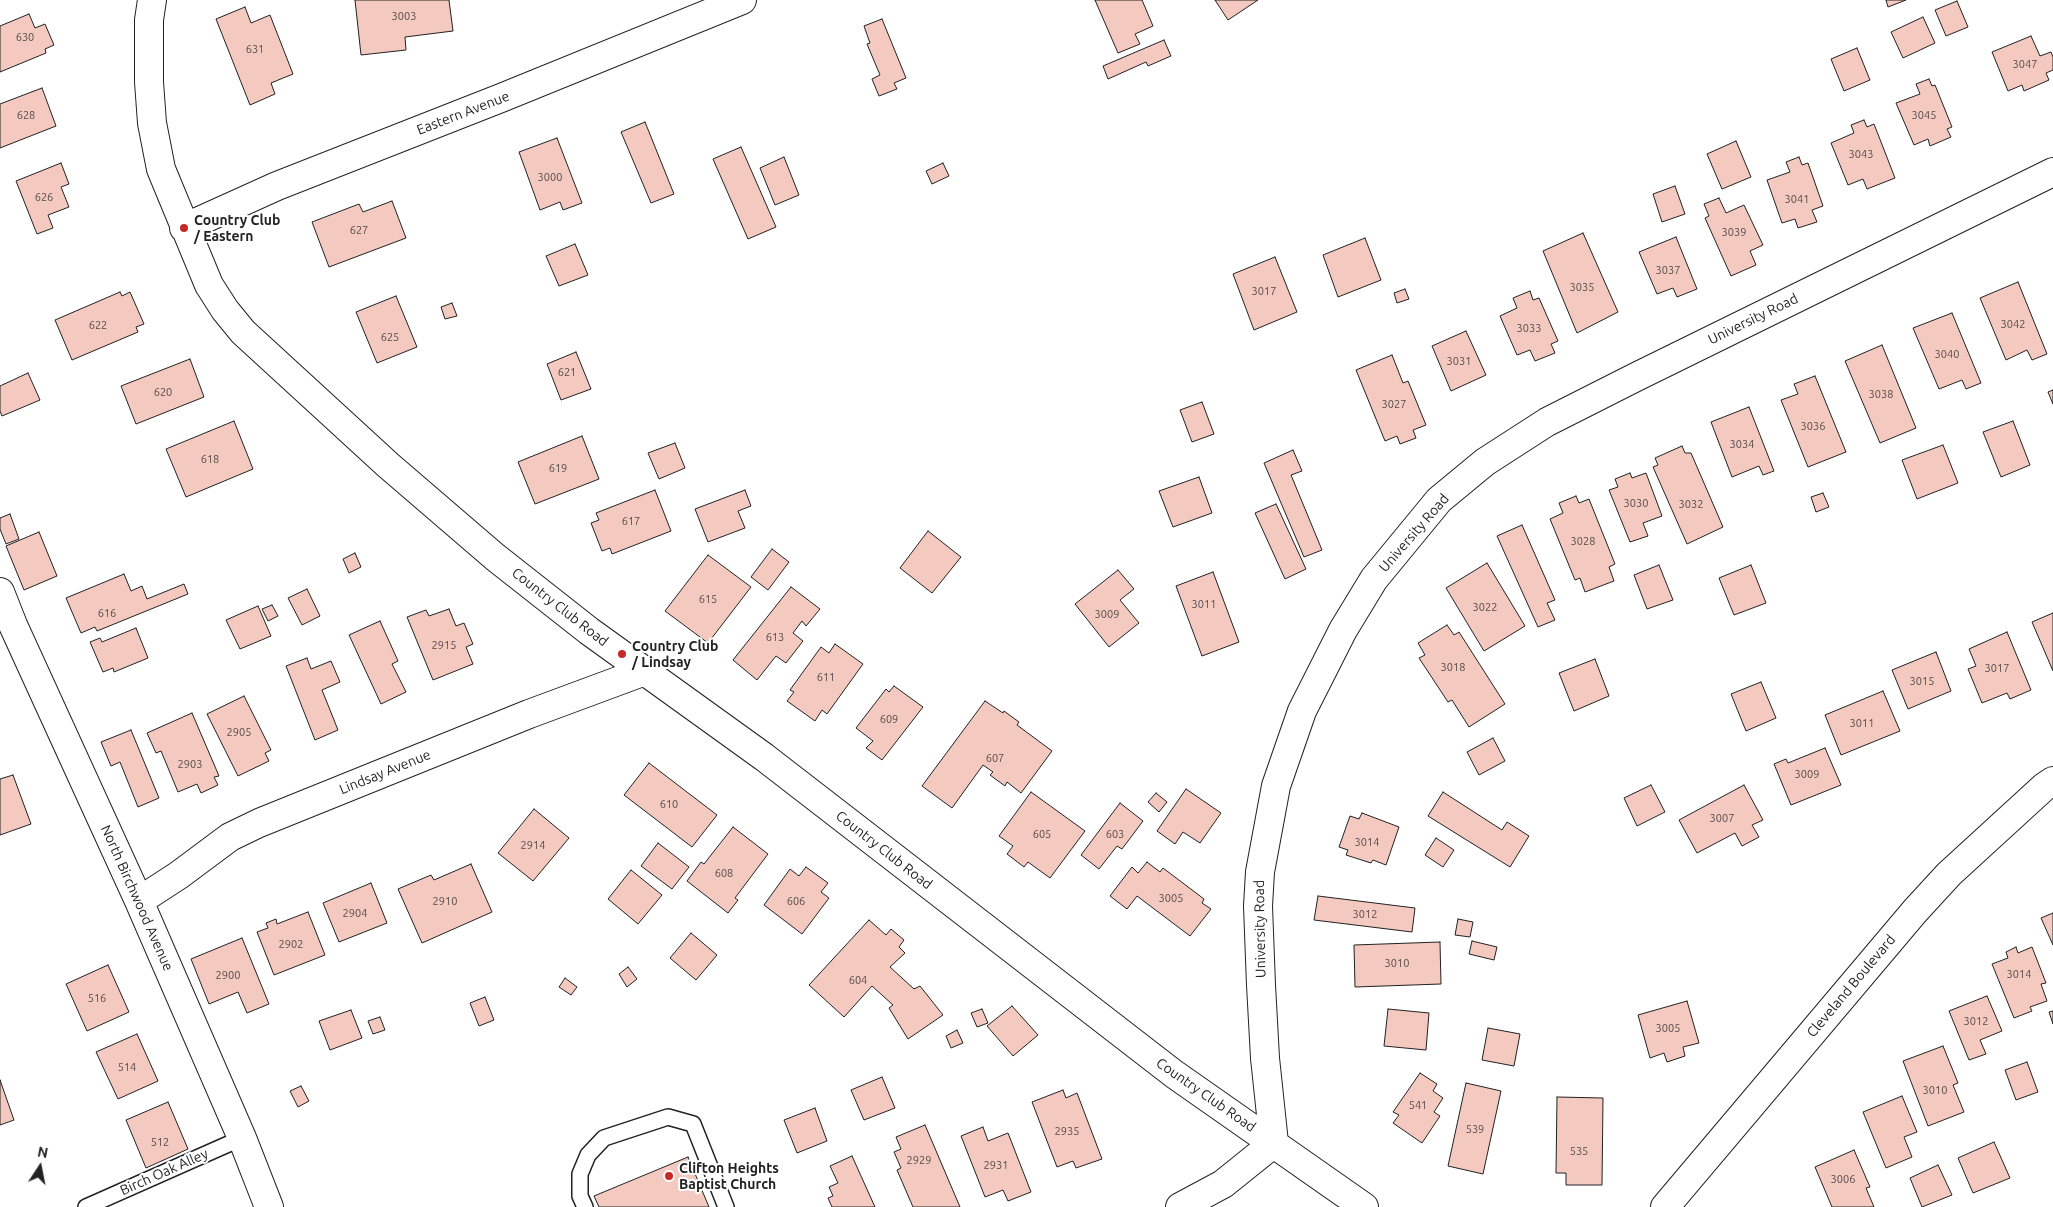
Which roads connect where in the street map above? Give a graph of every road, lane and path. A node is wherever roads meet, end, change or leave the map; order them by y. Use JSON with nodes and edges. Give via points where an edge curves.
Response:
{"nodes":[{"id":1,"x":152,"y":0,"type":"edge"},
{"id":2,"x":742,"y":0,"type":"edge"},
{"id":3,"x":2053,"y":172,"type":"edge"},
{"id":4,"x":184,"y":228,"type":"junction"},
{"id":5,"x":0,"y":592,"type":"edge"},
{"id":6,"x":645,"y":670,"type":"junction"},
{"id":7,"x":2053,"y":781,"type":"edge"},
{"id":8,"x":139,"y":900,"type":"junction"},
{"id":9,"x":242,"y":1138,"type":"junction"},
{"id":10,"x":1274,"y":1143,"type":"junction"},
{"id":11,"x":86,"y":1207,"type":"edge"},
{"id":12,"x":269,"y":1207,"type":"edge"},
{"id":13,"x":585,"y":1207,"type":"edge"},
{"id":14,"x":726,"y":1207,"type":"edge"},
{"id":15,"x":1180,"y":1207,"type":"edge"},
{"id":16,"x":1364,"y":1207,"type":"edge"},
{"id":17,"x":1664,"y":1207,"type":"edge"}],
"edges":[{"from":1,"to":4,"type":"street","name":"Country Club Road","via":[[149,20],[152,123],[161,169]]},
{"from":2,"to":4,"type":"street","name":"Eastern Avenue","via":[[277,186]]},
{"from":3,"to":10,"type":"street","name":"University Road","via":[[1547,422],[1486,462],[1439,500],[1374,579],[1343,630],[1302,711],[1276,786],[1260,872],[1261,985]]},
{"from":4,"to":6,"type":"street","name":"Country Club Road","via":[[209,285],[244,332],[388,465],[495,557],[589,631]]},
{"from":5,"to":8,"type":"street","name":"North Birchwood Avenue"},
{"from":6,"to":8,"type":"street","name":"Lindsay Avenue","via":[[259,823],[230,837]]},
{"from":6,"to":10,"type":"street","name":"Country Club Road","via":[[764,757],[1174,1074]]},
{"from":7,"to":17,"type":"street","name":"Cleveland Boulevard","via":[[1949,874],[1914,911]]},
{"from":8,"to":9,"type":"street","name":"North Birchwood Avenue"},
{"from":9,"to":11,"type":"lane","name":"Birch Oak Alley"},
{"from":9,"to":12,"type":"street","name":"North Birchwood Avenue"},
{"from":10,"to":15,"type":"street","via":[[1223,1184]]},
{"from":10,"to":16,"type":"street","name":"Country Club Road"},
{"from":13,"to":14,"type":"lane","via":[[580,1196],[580,1174],[588,1155],[604,1138],[668,1117],[693,1124]]}]}
